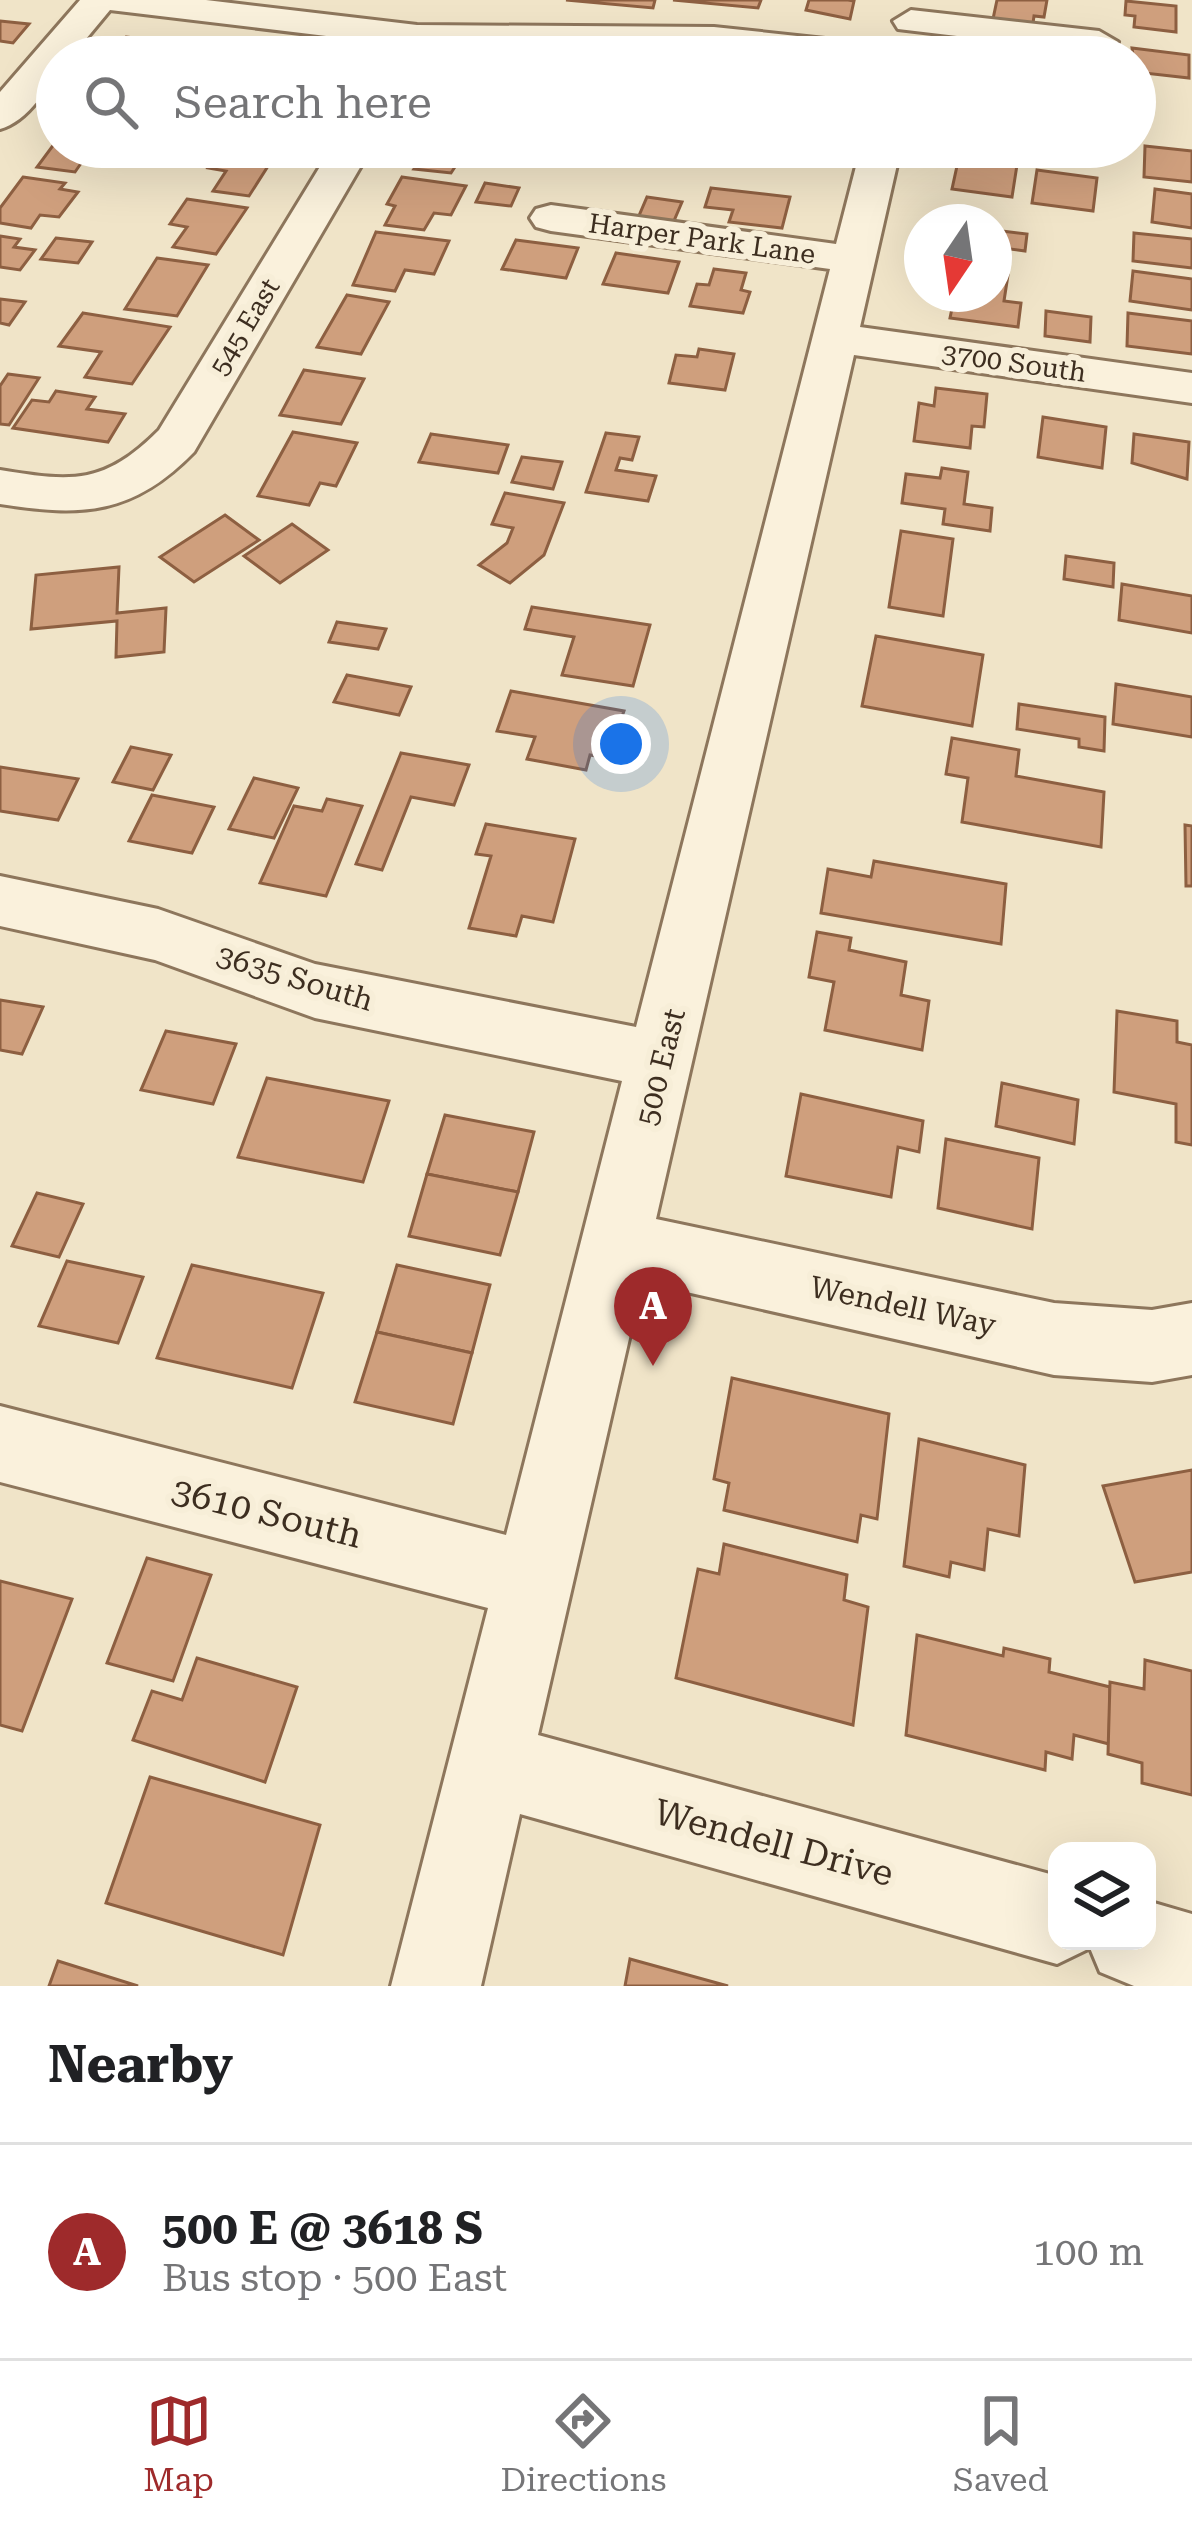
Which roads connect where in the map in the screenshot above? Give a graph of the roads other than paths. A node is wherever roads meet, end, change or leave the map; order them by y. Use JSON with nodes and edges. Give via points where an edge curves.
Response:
{"nodes":[{"id":1,"x":99,"y":0,"type":"edge"},
{"id":2,"x":114,"y":0,"type":"edge"},
{"id":3,"x":910,"y":26,"type":"edge"},
{"id":4,"x":69,"y":36,"type":"edge"},
{"id":5,"x":346,"y":36,"type":"edge"},
{"id":6,"x":1028,"y":36,"type":"edge"},
{"id":7,"x":36,"y":74,"type":"edge"},
{"id":8,"x":0,"y":117,"type":"edge"},
{"id":9,"x":340,"y":168,"type":"edge"},
{"id":10,"x":876,"y":168,"type":"edge"},
{"id":11,"x":551,"y":218,"type":"dead end"},
{"id":12,"x":853,"y":259,"type":"junction"},
{"id":13,"x":835,"y":338,"type":"junction"},
{"id":14,"x":1192,"y":388,"type":"edge"},
{"id":15,"x":0,"y":487,"type":"edge"},
{"id":16,"x":0,"y":901,"type":"edge"},
{"id":17,"x":663,"y":1061,"type":"junction"},
{"id":18,"x":616,"y":1243,"type":"junction"},
{"id":19,"x":1192,"y":1339,"type":"edge"},
{"id":20,"x":0,"y":1444,"type":"edge"},
{"id":21,"x":534,"y":1581,"type":"junction"},
{"id":22,"x":490,"y":1764,"type":"junction"},
{"id":23,"x":1048,"y":1918,"type":"edge"},
{"id":24,"x":1156,"y":1948,"type":"edge"},
{"id":25,"x":1192,"y":1958,"type":"edge"},
{"id":26,"x":436,"y":1986,"type":"edge"}],
"edges":[{"from":1,"to":4,"type":"street"},
{"from":2,"to":5,"type":"street"},
{"from":3,"to":6,"type":"street"},
{"from":7,"to":8,"type":"street"},
{"from":9,"to":15,"type":"street","name":"545 East","via":[[154,467],[120,489],[72,496]]},
{"from":10,"to":12,"type":"street","name":"500 East"},
{"from":11,"to":12,"type":"street","name":"Harper Park Lane"},
{"from":12,"to":13,"type":"street","name":"500 East"},
{"from":13,"to":14,"type":"street","name":"3700 South"},
{"from":13,"to":17,"type":"street","name":"500 East"},
{"from":16,"to":17,"type":"street","name":"3635 South","via":[[158,935],[315,991]]},
{"from":17,"to":18,"type":"street","name":"500 East"},
{"from":18,"to":19,"type":"street","name":"Wendell Way","via":[[1054,1339],[1152,1346]]},
{"from":18,"to":21,"type":"street","name":"500 East"},
{"from":20,"to":21,"type":"street","name":"3610 South"},
{"from":21,"to":22,"type":"street","name":"500 East"},
{"from":22,"to":23,"type":"street","name":"Wendell Drive"},
{"from":22,"to":26,"type":"street","name":"500 East"},
{"from":24,"to":25,"type":"street"}]}
